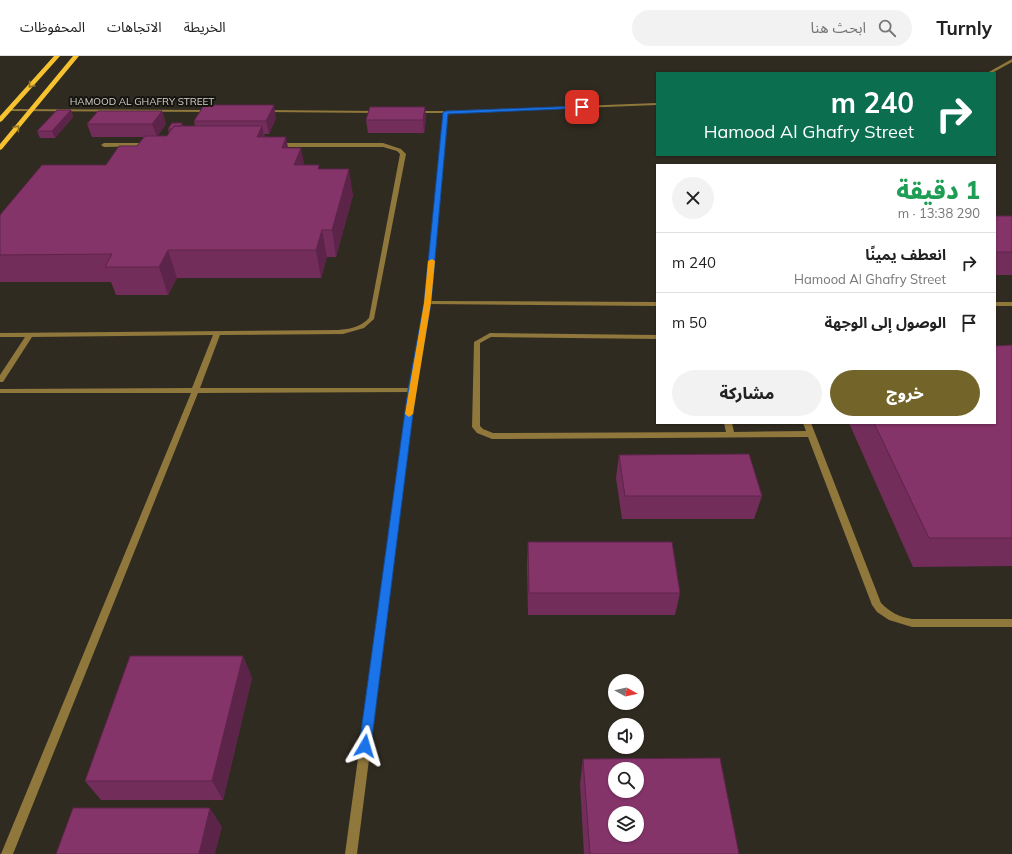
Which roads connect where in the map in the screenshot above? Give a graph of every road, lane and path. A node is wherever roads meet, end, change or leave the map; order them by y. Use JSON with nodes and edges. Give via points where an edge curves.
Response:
{"nodes":[{"id":1,"x":57,"y":56,"type":"edge"},
{"id":2,"x":76,"y":56,"type":"edge"},
{"id":3,"x":1012,"y":60,"type":"edge"},
{"id":4,"x":990,"y":72,"type":"edge"},
{"id":5,"x":656,"y":104,"type":"edge"},
{"id":6,"x":34,"y":109,"type":"junction"},
{"id":7,"x":10,"y":110,"type":"junction"},
{"id":8,"x":216,"y":111,"type":"edge"},
{"id":9,"x":256,"y":111,"type":"edge"},
{"id":10,"x":382,"y":112,"type":"edge"},
{"id":11,"x":406,"y":112,"type":"edge"},
{"id":12,"x":446,"y":112,"type":"junction"},
{"id":13,"x":0,"y":120,"type":"edge"},
{"id":14,"x":104,"y":145,"type":"dead end"},
{"id":15,"x":160,"y":145,"type":"edge"},
{"id":16,"x":272,"y":145,"type":"edge"},
{"id":17,"x":0,"y":148,"type":"edge"},
{"id":18,"x":428,"y":303,"type":"junction"},
{"id":19,"x":656,"y":304,"type":"edge"},
{"id":20,"x":996,"y":304,"type":"edge"},
{"id":21,"x":1012,"y":304,"type":"edge"},
{"id":22,"x":217,"y":333,"type":"junction"},
{"id":23,"x":0,"y":335,"type":"edge"},
{"id":24,"x":30,"y":335,"type":"junction"},
{"id":25,"x":656,"y":337,"type":"edge"},
{"id":26,"x":0,"y":380,"type":"edge"},
{"id":27,"x":412,"y":390,"type":"junction"},
{"id":28,"x":0,"y":391,"type":"edge"},
{"id":29,"x":195,"y":391,"type":"junction"},
{"id":30,"x":728,"y":424,"type":"edge"},
{"id":31,"x":807,"y":424,"type":"edge"},
{"id":32,"x":811,"y":434,"type":"junction"},
{"id":33,"x":731,"y":435,"type":"junction"},
{"id":34,"x":1012,"y":624,"type":"edge"},
{"id":35,"x":6,"y":854,"type":"edge"},
{"id":36,"x":351,"y":854,"type":"edge"}],
"edges":[{"from":1,"to":7,"type":"main road","one_way":true},
{"from":2,"to":6,"type":"main road"},
{"from":3,"to":4,"type":"street"},
{"from":5,"to":12,"type":"street"},
{"from":6,"to":7,"type":"street","name":"HAMOOD AL GHAFRY STREET"},
{"from":6,"to":8,"type":"street","name":"HAMOOD AL GHAFRY STREET"},
{"from":17,"to":6,"type":"main road","one_way":true},
{"from":7,"to":13,"type":"main road"},
{"from":9,"to":10,"type":"street"},
{"from":11,"to":12,"type":"street"},
{"from":12,"to":18,"type":"street"},
{"from":14,"to":15,"type":"street"},
{"from":16,"to":22,"type":"street","via":[[383,145],[399,150],[403,154],[372,318],[362,327],[347,331]]},
{"from":18,"to":19,"type":"street"},
{"from":18,"to":27,"type":"street"},
{"from":20,"to":21,"type":"street"},
{"from":22,"to":24,"type":"street"},
{"from":22,"to":29,"type":"street"},
{"from":23,"to":24,"type":"street"},
{"from":24,"to":26,"type":"street"},
{"from":25,"to":33,"type":"street","via":[[490,335],[480,339],[477,342],[476,427],[492,436]]},
{"from":27,"to":29,"type":"street"},
{"from":27,"to":36,"type":"street"},
{"from":28,"to":29,"type":"street"},
{"from":29,"to":35,"type":"street"},
{"from":30,"to":33,"type":"street"},
{"from":31,"to":32,"type":"street"},
{"from":32,"to":33,"type":"street"},
{"from":32,"to":34,"type":"street","via":[[877,605],[883,612],[897,620],[912,623]]}]}
